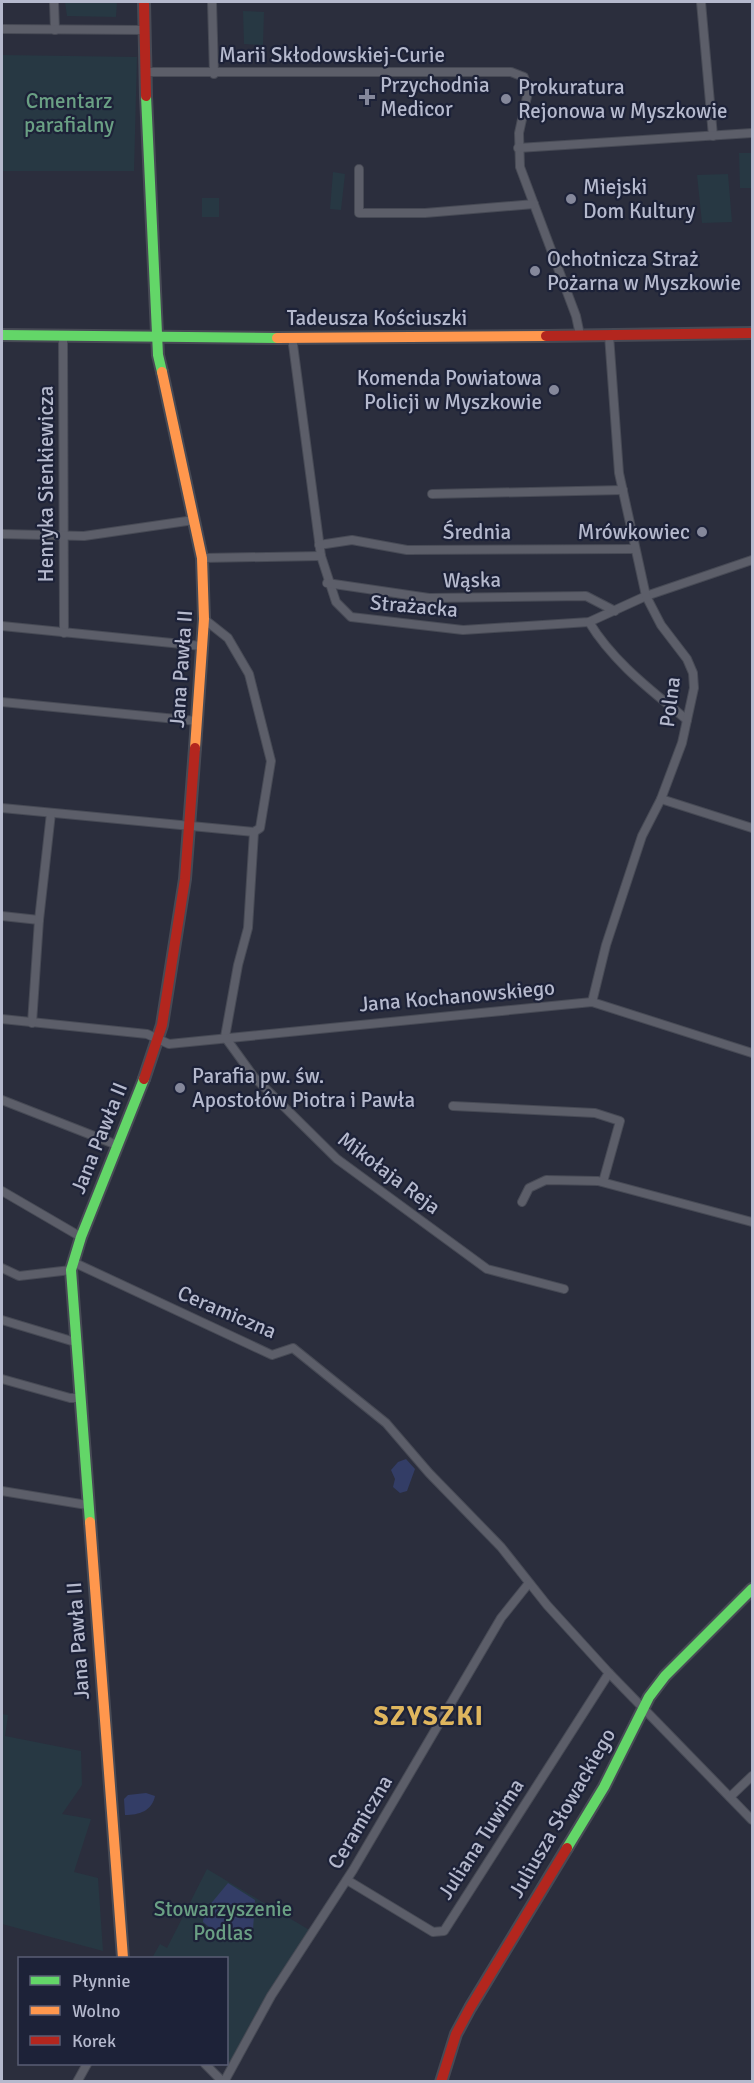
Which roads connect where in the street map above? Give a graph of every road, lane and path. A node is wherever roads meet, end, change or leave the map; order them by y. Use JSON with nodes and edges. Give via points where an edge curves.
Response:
{"nodes":[{"id":1,"x":54,"y":2,"type":"edge"},
{"id":2,"x":143,"y":2,"type":"edge"},
{"id":3,"x":213,"y":2,"type":"edge"},
{"id":4,"x":701,"y":2,"type":"edge"},
{"id":5,"x":2,"y":29,"type":"edge"},
{"id":6,"x":55,"y":30,"type":"junction"},
{"id":7,"x":144,"y":30,"type":"junction"},
{"id":8,"x":146,"y":72,"type":"junction"},
{"id":9,"x":214,"y":74,"type":"junction"},
{"id":10,"x":753,"y":133,"type":"edge"},
{"id":11,"x":713,"y":136,"type":"junction"},
{"id":12,"x":518,"y":148,"type":"junction"},
{"id":13,"x":359,"y":169,"type":"dead end"},
{"id":14,"x":534,"y":204,"type":"junction"},
{"id":15,"x":753,"y":333,"type":"edge"},
{"id":16,"x":2,"y":335,"type":"edge"},
{"id":17,"x":580,"y":335,"type":"junction"},
{"id":18,"x":609,"y":335,"type":"junction"},
{"id":19,"x":63,"y":336,"type":"junction"},
{"id":20,"x":157,"y":337,"type":"junction"},
{"id":21,"x":292,"y":337,"type":"junction"},
{"id":22,"x":623,"y":490,"type":"junction"},
{"id":23,"x":432,"y":494,"type":"dead end"},
{"id":24,"x":194,"y":520,"type":"junction"},
{"id":25,"x":2,"y":534,"type":"edge"},
{"id":26,"x":62,"y":537,"type":"junction"},
{"id":27,"x":319,"y":545,"type":"junction"},
{"id":28,"x":635,"y":549,"type":"junction"},
{"id":29,"x":321,"y":556,"type":"junction"},
{"id":30,"x":202,"y":558,"type":"junction"},
{"id":31,"x":753,"y":560,"type":"edge"},
{"id":32,"x":327,"y":583,"type":"junction"},
{"id":33,"x":645,"y":596,"type":"junction"},
{"id":34,"x":615,"y":611,"type":"junction"},
{"id":35,"x":204,"y":619,"type":"junction"},
{"id":36,"x":589,"y":622,"type":"junction"},
{"id":37,"x":2,"y":626,"type":"edge"},
{"id":38,"x":64,"y":633,"type":"junction"},
{"id":39,"x":202,"y":646,"type":"junction"},
{"id":40,"x":2,"y":702,"type":"edge"},
{"id":41,"x":687,"y":720,"type":"junction"},
{"id":42,"x":197,"y":721,"type":"junction"},
{"id":43,"x":661,"y":800,"type":"junction"},
{"id":44,"x":2,"y":808,"type":"edge"},
{"id":45,"x":51,"y":813,"type":"junction"},
{"id":46,"x":190,"y":826,"type":"junction"},
{"id":47,"x":753,"y":828,"type":"edge"},
{"id":48,"x":254,"y":832,"type":"junction"},
{"id":49,"x":2,"y":916,"type":"edge"},
{"id":50,"x":39,"y":920,"type":"junction"},
{"id":51,"x":592,"y":1002,"type":"junction"},
{"id":52,"x":2,"y":1019,"type":"edge"},
{"id":53,"x":32,"y":1023,"type":"junction"},
{"id":54,"x":225,"y":1037,"type":"junction"},
{"id":55,"x":159,"y":1040,"type":"junction"},
{"id":56,"x":753,"y":1053,"type":"edge"},
{"id":57,"x":2,"y":1100,"type":"edge"},
{"id":58,"x":453,"y":1106,"type":"dead end"},
{"id":59,"x":117,"y":1144,"type":"junction"},
{"id":60,"x":603,"y":1182,"type":"junction"},
{"id":61,"x":2,"y":1191,"type":"edge"},
{"id":62,"x":522,"y":1202,"type":"dead end"},
{"id":63,"x":753,"y":1222,"type":"edge"},
{"id":64,"x":81,"y":1237,"type":"junction"},
{"id":65,"x":72,"y":1266,"type":"junction"},
{"id":66,"x":2,"y":1268,"type":"edge"},
{"id":67,"x":564,"y":1289,"type":"dead end"},
{"id":68,"x":2,"y":1320,"type":"edge"},
{"id":69,"x":75,"y":1342,"type":"junction"},
{"id":70,"x":2,"y":1379,"type":"edge"},
{"id":71,"x":79,"y":1398,"type":"junction"},
{"id":72,"x":2,"y":1491,"type":"edge"},
{"id":73,"x":87,"y":1505,"type":"junction"},
{"id":74,"x":529,"y":1583,"type":"junction"},
{"id":75,"x":753,"y":1589,"type":"edge"},
{"id":76,"x":609,"y":1673,"type":"junction"},
{"id":77,"x":644,"y":1707,"type":"junction"},
{"id":78,"x":753,"y":1776,"type":"edge"},
{"id":79,"x":730,"y":1797,"type":"junction"},
{"id":80,"x":753,"y":1820,"type":"edge"},
{"id":81,"x":347,"y":1880,"type":"junction"},
{"id":82,"x":123,"y":1957,"type":"edge"},
{"id":83,"x":86,"y":2065,"type":"edge"},
{"id":84,"x":205,"y":2065,"type":"edge"},
{"id":85,"x":441,"y":2080,"type":"edge"},
{"id":86,"x":77,"y":2082,"type":"edge"},
{"id":87,"x":224,"y":2082,"type":"edge"}],
"edges":[{"from":1,"to":6,"type":"street"},
{"from":2,"to":7,"type":"street","name":"Jana Pawła II"},
{"from":3,"to":9,"type":"street"},
{"from":4,"to":11,"type":"street"},
{"from":5,"to":6,"type":"street"},
{"from":6,"to":7,"type":"street"},
{"from":7,"to":8,"type":"street","name":"Jana Pawła II"},
{"from":8,"to":9,"type":"street","name":"Marii Skłodowskiej-Curie"},
{"from":8,"to":20,"type":"street","name":"Jana Pawła II"},
{"from":9,"to":12,"type":"street","name":"Marii Skłodowskiej-Curie","via":[[519,74],[526,80],[528,92]]},
{"from":10,"to":11,"type":"street"},
{"from":11,"to":12,"type":"street"},
{"from":12,"to":14,"type":"street","via":[[520,167]]},
{"from":13,"to":14,"type":"street","via":[[359,213],[425,213]]},
{"from":14,"to":17,"type":"street"},
{"from":15,"to":18,"type":"street","name":"Tadeusza Kościuszki"},
{"from":16,"to":19,"type":"street","name":"Tadeusza Kościuszki"},
{"from":17,"to":18,"type":"street","name":"Tadeusza Kościuszki"},
{"from":17,"to":21,"type":"street","name":"Tadeusza Kościuszki"},
{"from":18,"to":22,"type":"street","name":"Polna"},
{"from":19,"to":20,"type":"street","name":"Tadeusza Kościuszki"},
{"from":19,"to":26,"type":"street","name":"Henryka Sienkiewicza"},
{"from":20,"to":21,"type":"street","name":"Tadeusza Kościuszki"},
{"from":20,"to":24,"type":"street","name":"Jana Pawła II"},
{"from":21,"to":27,"type":"street","name":"Strażacka"},
{"from":22,"to":23,"type":"street"},
{"from":22,"to":28,"type":"street","name":"Polna"},
{"from":24,"to":26,"type":"street"},
{"from":24,"to":30,"type":"street","name":"Jana Pawła II"},
{"from":25,"to":26,"type":"street"},
{"from":26,"to":38,"type":"street","name":"Henryka Sienkiewicza"},
{"from":27,"to":28,"type":"street","name":"Średnia","via":[[352,540],[407,550]]},
{"from":27,"to":29,"type":"street","name":"Strażacka"},
{"from":28,"to":33,"type":"street","name":"Polna"},
{"from":29,"to":30,"type":"street"},
{"from":29,"to":32,"type":"street","name":"Strażacka"},
{"from":30,"to":35,"type":"street","name":"Jana Pawła II"},
{"from":31,"to":33,"type":"street","name":"Strażacka"},
{"from":32,"to":34,"type":"street","name":"Wąska","via":[[429,598],[586,596]]},
{"from":32,"to":36,"type":"street","name":"Strażacka","via":[[340,609],[357,619],[463,630]]},
{"from":33,"to":34,"type":"street","name":"Strażacka"},
{"from":33,"to":41,"type":"street","name":"Polna","via":[[693,673]]},
{"from":34,"to":36,"type":"street","name":"Strażacka"},
{"from":35,"to":39,"type":"street","name":"Jana Pawła II"},
{"from":35,"to":48,"type":"street","via":[[228,638],[249,674],[271,761],[260,828]]},
{"from":36,"to":41,"type":"street","via":[[623,667]]},
{"from":37,"to":38,"type":"street"},
{"from":38,"to":39,"type":"street"},
{"from":39,"to":42,"type":"street","name":"Jana Pawła II"},
{"from":40,"to":42,"type":"street"},
{"from":41,"to":43,"type":"street","name":"Polna"},
{"from":42,"to":46,"type":"street","name":"Jana Pawła II"},
{"from":43,"to":47,"type":"street"},
{"from":43,"to":51,"type":"street","name":"Polna","via":[[642,836],[606,945]]},
{"from":44,"to":45,"type":"street"},
{"from":45,"to":46,"type":"street"},
{"from":45,"to":50,"type":"street"},
{"from":46,"to":48,"type":"street"},
{"from":46,"to":55,"type":"street","name":"Jana Pawła II","via":[[178,936]]},
{"from":48,"to":54,"type":"street","via":[[248,928]]},
{"from":49,"to":50,"type":"street"},
{"from":50,"to":53,"type":"street"},
{"from":51,"to":54,"type":"street","name":"Jana Kochanowskiego"},
{"from":51,"to":56,"type":"street","name":"Jana Kochanowskiego"},
{"from":52,"to":53,"type":"street","name":"Jana Kochanowskiego"},
{"from":53,"to":55,"type":"street","name":"Jana Kochanowskiego","via":[[147,1034]]},
{"from":54,"to":55,"type":"street","name":"Jana Kochanowskiego","via":[[169,1044]]},
{"from":54,"to":67,"type":"street","name":"Mikołaja Reja","via":[[254,1077],[337,1159],[487,1269]]},
{"from":55,"to":59,"type":"street","name":"Jana Pawła II"},
{"from":57,"to":59,"type":"street"},
{"from":58,"to":60,"type":"street","via":[[595,1113],[620,1121]]},
{"from":59,"to":64,"type":"street","name":"Jana Pawła II"},
{"from":60,"to":62,"type":"street","via":[[546,1180],[529,1188]]},
{"from":60,"to":63,"type":"street"},
{"from":61,"to":64,"type":"street"},
{"from":64,"to":65,"type":"street","name":"Jana Pawła II"},
{"from":65,"to":66,"type":"street","via":[[19,1276]]},
{"from":65,"to":69,"type":"street","name":"Jana Pawła II"},
{"from":65,"to":74,"type":"street","name":"Ceramiczna","via":[[272,1355],[293,1348],[386,1422]]},
{"from":68,"to":69,"type":"street"},
{"from":69,"to":71,"type":"street","name":"Jana Pawła II"},
{"from":70,"to":71,"type":"street"},
{"from":71,"to":73,"type":"street","name":"Jana Pawła II"},
{"from":72,"to":73,"type":"street"},
{"from":73,"to":82,"type":"street","name":"Jana Pawła II"},
{"from":74,"to":76,"type":"street","name":"Ceramiczna"},
{"from":74,"to":81,"type":"street","name":"Ceramiczna","via":[[501,1618]]},
{"from":75,"to":77,"type":"street","name":"Juliusza Słowackiego","via":[[665,1676]]},
{"from":76,"to":77,"type":"street","name":"Ceramiczna"},
{"from":76,"to":81,"type":"street","name":"Juliana Tuwima","via":[[444,1931],[433,1932]]},
{"from":77,"to":79,"type":"street","name":"Ceramiczna"},
{"from":77,"to":85,"type":"street","name":"Juliusza Słowackiego","via":[[604,1787],[470,2008],[456,2034]]},
{"from":78,"to":79,"type":"street"},
{"from":79,"to":80,"type":"street","name":"Ceramiczna"},
{"from":81,"to":87,"type":"street","name":"Ceramiczna","via":[[272,1996]]},
{"from":83,"to":86,"type":"street"},
{"from":84,"to":87,"type":"street"}]}
